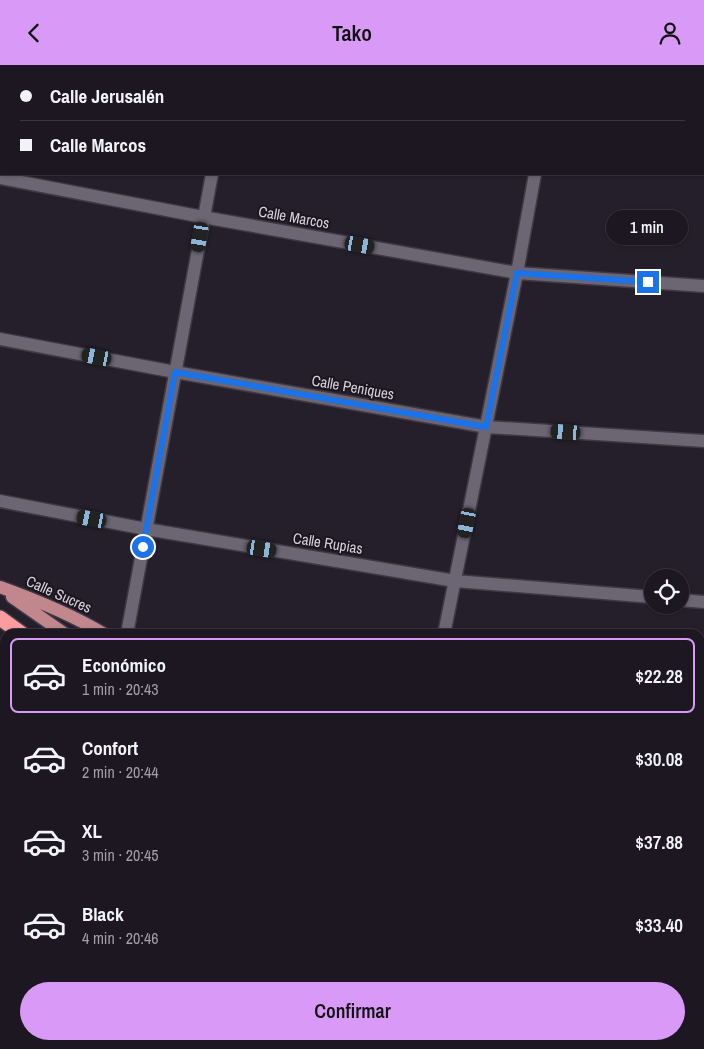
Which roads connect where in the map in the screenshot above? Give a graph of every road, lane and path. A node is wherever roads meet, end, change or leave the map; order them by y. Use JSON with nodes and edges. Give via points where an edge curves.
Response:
{"nodes":[{"id":1,"x":212,"y":175,"type":"edge"},
{"id":2,"x":534,"y":175,"type":"edge"},
{"id":3,"x":0,"y":178,"type":"edge"},
{"id":4,"x":203,"y":217,"type":"junction"},
{"id":5,"x":517,"y":273,"type":"junction"},
{"id":6,"x":704,"y":286,"type":"edge"},
{"id":7,"x":0,"y":339,"type":"edge"},
{"id":8,"x":175,"y":372,"type":"junction"},
{"id":9,"x":486,"y":427,"type":"junction"},
{"id":10,"x":704,"y":441,"type":"edge"},
{"id":11,"x":0,"y":501,"type":"edge"},
{"id":12,"x":146,"y":529,"type":"junction"},
{"id":13,"x":455,"y":581,"type":"junction"},
{"id":14,"x":0,"y":588,"type":"edge"},
{"id":15,"x":644,"y":596,"type":"edge"},
{"id":16,"x":689,"y":601,"type":"edge"},
{"id":17,"x":704,"y":602,"type":"edge"},
{"id":18,"x":0,"y":618,"type":"edge"},
{"id":19,"x":15,"y":629,"type":"edge"},
{"id":20,"x":59,"y":629,"type":"edge"},
{"id":21,"x":95,"y":629,"type":"edge"},
{"id":22,"x":128,"y":629,"type":"edge"},
{"id":23,"x":445,"y":629,"type":"edge"}],
"edges":[{"from":1,"to":4,"type":"street"},
{"from":2,"to":5,"type":"street"},
{"from":3,"to":4,"type":"street","name":"Calle Marcos"},
{"from":4,"to":5,"type":"street","name":"Calle Marcos"},
{"from":4,"to":8,"type":"street"},
{"from":5,"to":6,"type":"street","name":"Calle Marcos"},
{"from":5,"to":9,"type":"street"},
{"from":7,"to":8,"type":"street","name":"Calle Peniques"},
{"from":8,"to":9,"type":"street","name":"Calle Peniques"},
{"from":8,"to":12,"type":"street"},
{"from":9,"to":10,"type":"street","name":"Calle Peniques"},
{"from":9,"to":13,"type":"street"},
{"from":11,"to":12,"type":"street","name":"Calle Rupias"},
{"from":12,"to":13,"type":"street","name":"Calle Rupias"},
{"from":12,"to":22,"type":"street"},
{"from":13,"to":15,"type":"street","name":"Calle Rupias"},
{"from":13,"to":23,"type":"street"},
{"from":14,"to":20,"type":"main road"},
{"from":14,"to":21,"type":"main road","name":"Calle Sucres","via":[[64,612]]},
{"from":16,"to":17,"type":"street"},
{"from":18,"to":19,"type":"highway"}]}
